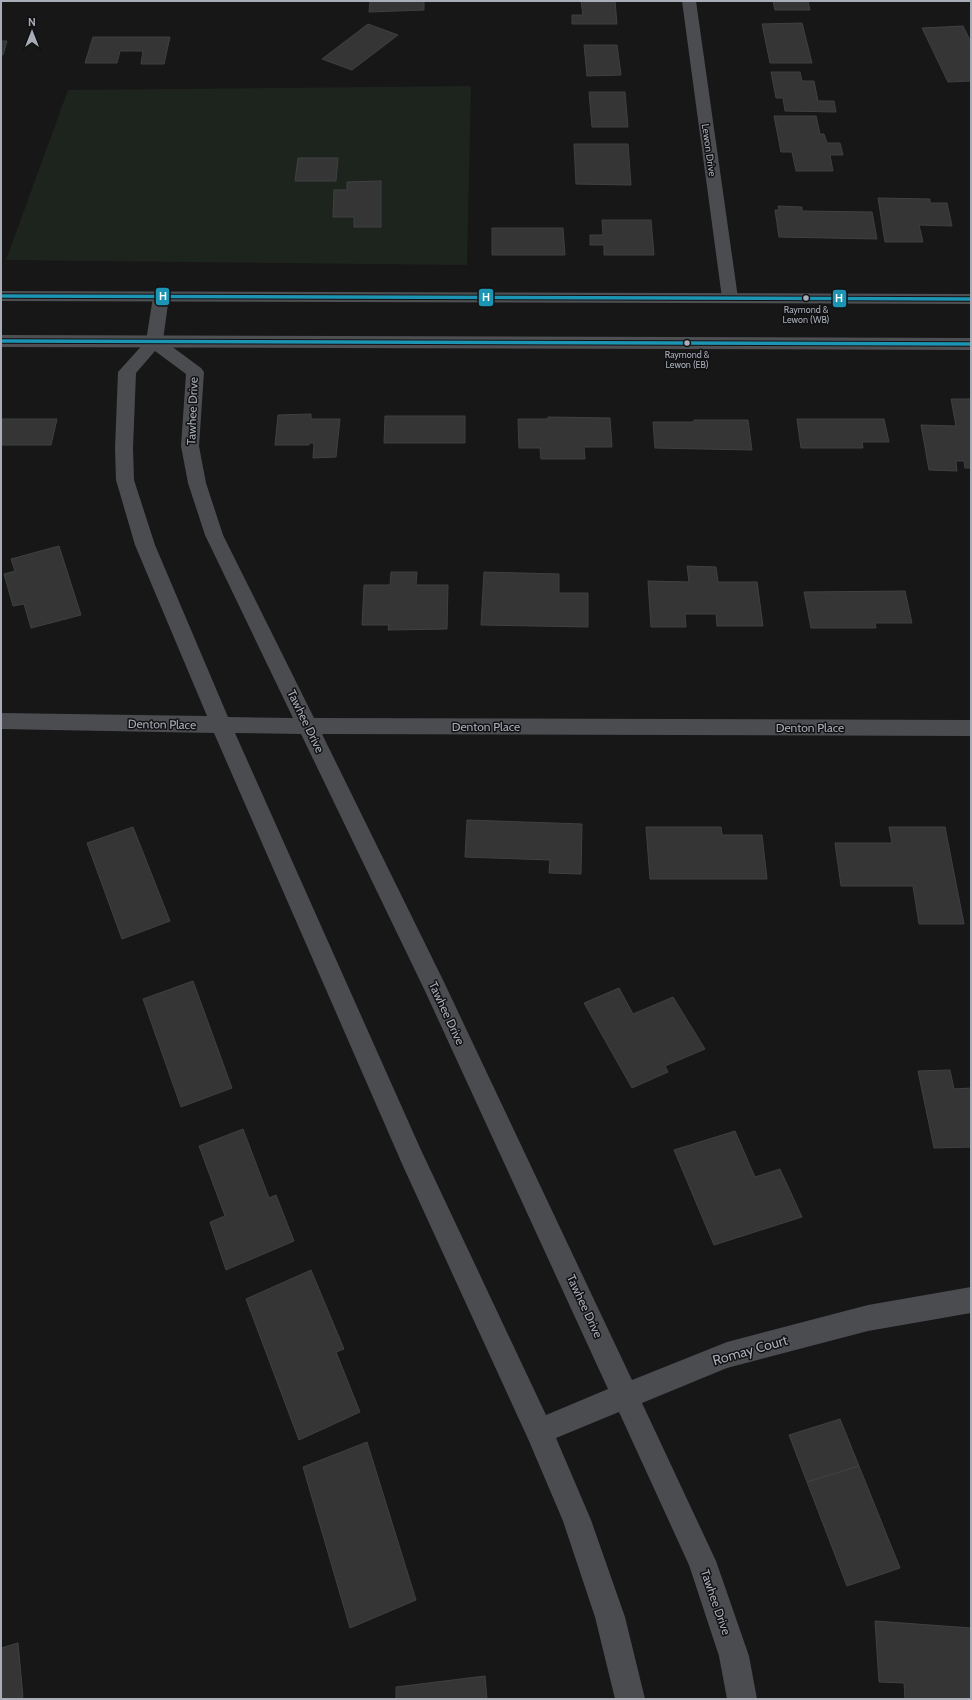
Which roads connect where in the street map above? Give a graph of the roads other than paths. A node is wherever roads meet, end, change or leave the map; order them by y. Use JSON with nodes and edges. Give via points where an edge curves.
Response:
{"nodes":[{"id":1,"x":689,"y":1,"type":"edge"},
{"id":2,"x":1,"y":296,"type":"edge"},
{"id":3,"x":161,"y":297,"type":"junction"},
{"id":4,"x":730,"y":298,"type":"junction"},
{"id":5,"x":971,"y":300,"type":"edge"},
{"id":6,"x":1,"y":341,"type":"edge"},
{"id":7,"x":154,"y":342,"type":"junction"},
{"id":8,"x":971,"y":344,"type":"edge"},
{"id":9,"x":1,"y":721,"type":"edge"},
{"id":10,"x":222,"y":725,"type":"junction"},
{"id":11,"x":308,"y":726,"type":"junction"},
{"id":12,"x":971,"y":728,"type":"edge"},
{"id":13,"x":971,"y":1300,"type":"edge"},
{"id":14,"x":626,"y":1394,"type":"junction"},
{"id":15,"x":539,"y":1431,"type":"junction"},
{"id":16,"x":630,"y":1699,"type":"edge"},
{"id":17,"x":742,"y":1699,"type":"edge"}],
"edges":[{"from":1,"to":4,"type":"street","name":"Lewon Drive"},
{"from":2,"to":3,"type":"main road"},
{"from":3,"to":4,"type":"main road"},
{"from":3,"to":7,"type":"street"},
{"from":4,"to":5,"type":"main road"},
{"from":6,"to":7,"type":"main road"},
{"from":7,"to":8,"type":"main road"},
{"from":7,"to":10,"type":"street","via":[[127,372],[125,480],[145,545]]},
{"from":7,"to":11,"type":"street","name":"Tawhee Drive","via":[[195,372],[190,446],[200,491],[214,535]]},
{"from":9,"to":10,"type":"street","name":"Denton Place"},
{"from":10,"to":11,"type":"street","name":"Denton Place"},
{"from":10,"to":15,"type":"street","via":[[409,1151]]},
{"from":11,"to":12,"type":"street","name":"Denton Place"},
{"from":11,"to":14,"type":"street","name":"Tawhee Drive","via":[[435,987]]},
{"from":13,"to":14,"type":"street","name":"Romay Court","via":[[868,1318],[727,1355]]},
{"from":14,"to":15,"type":"street","name":"Romay Court"},
{"from":14,"to":17,"type":"street","name":"Tawhee Drive","via":[[702,1562],[734,1656]]},
{"from":15,"to":16,"type":"street","via":[[577,1520],[607,1609]]}]}
